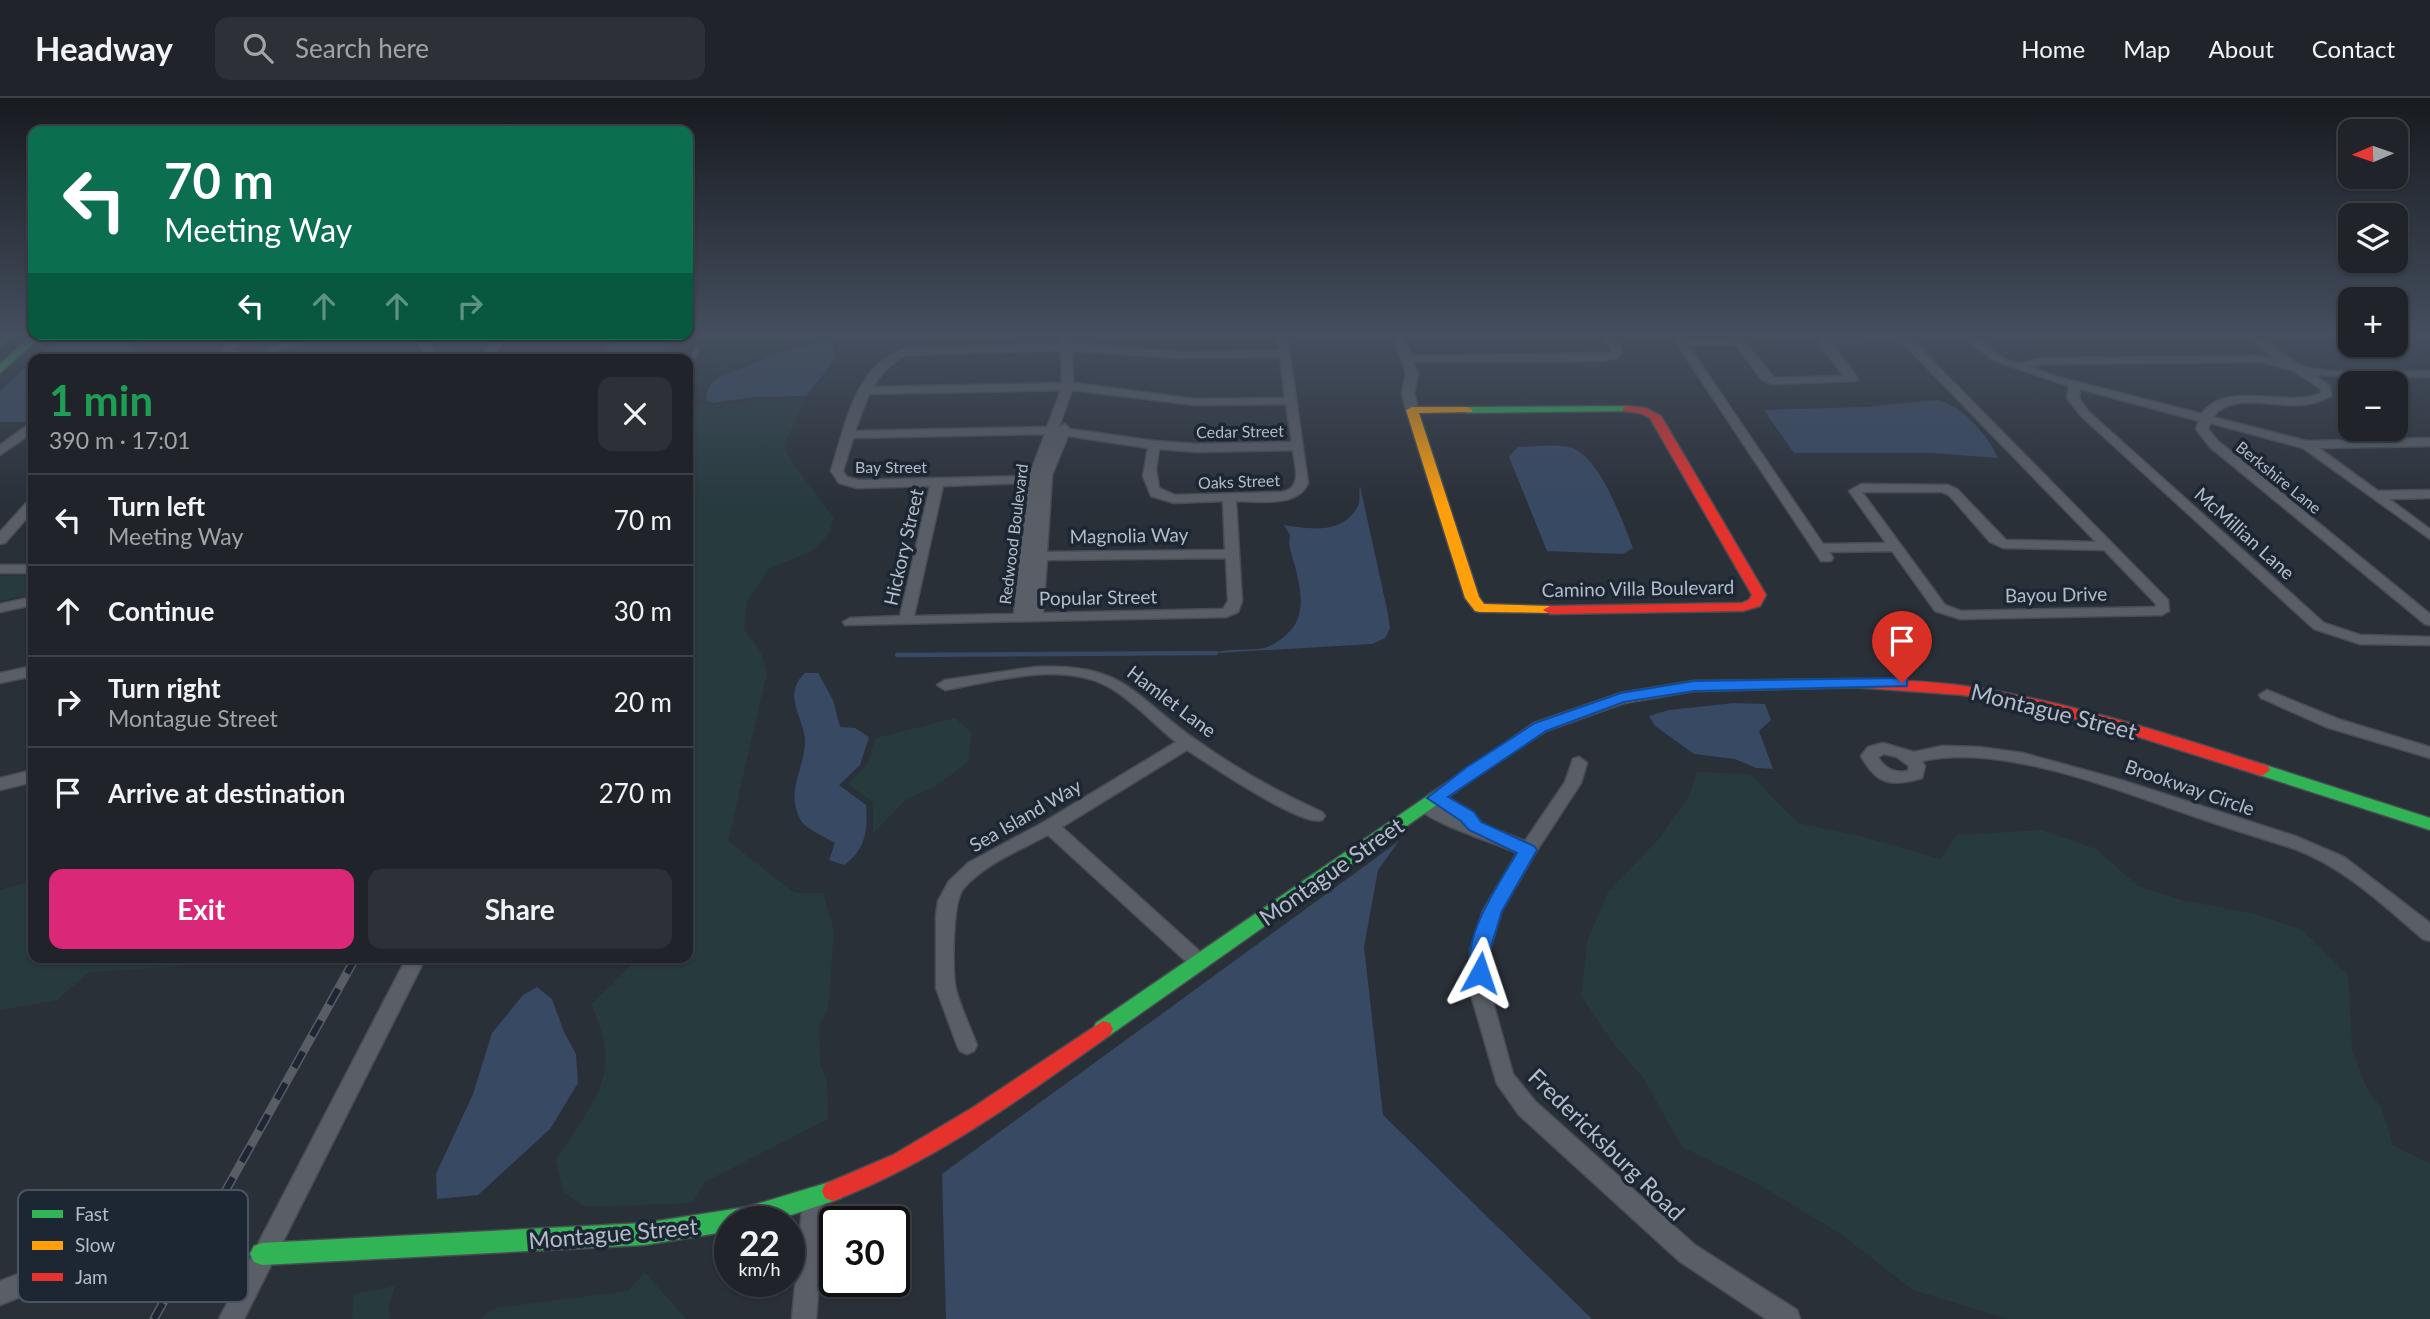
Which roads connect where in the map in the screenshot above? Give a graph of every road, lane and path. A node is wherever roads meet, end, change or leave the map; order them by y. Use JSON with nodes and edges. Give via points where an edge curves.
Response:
{"nodes":[{"id":1,"x":864,"y":392,"type":"edge"},
{"id":2,"x":1070,"y":392,"type":"edge"},
{"id":3,"x":1118,"y":392,"type":"edge"},
{"id":4,"x":1289,"y":392,"type":"edge"},
{"id":5,"x":1408,"y":392,"type":"edge"},
{"id":6,"x":1714,"y":392,"type":"edge"},
{"id":7,"x":1957,"y":392,"type":"edge"},
{"id":8,"x":2074,"y":392,"type":"edge"},
{"id":9,"x":2105,"y":392,"type":"edge"},
{"id":10,"x":2327,"y":392,"type":"edge"},
{"id":11,"x":1290,"y":401,"type":"junction"},
{"id":12,"x":1412,"y":410,"type":"junction"},
{"id":13,"x":2204,"y":418,"type":"junction"},
{"id":14,"x":1058,"y":430,"type":"junction"},
{"id":15,"x":28,"y":431,"type":"edge"},
{"id":16,"x":850,"y":435,"type":"junction"},
{"id":17,"x":2430,"y":442,"type":"edge"},
{"id":18,"x":1155,"y":445,"type":"junction"},
{"id":19,"x":2307,"y":445,"type":"junction"},
{"id":20,"x":1297,"y":446,"type":"junction"},
{"id":21,"x":0,"y":451,"type":"edge"},
{"id":22,"x":1040,"y":479,"type":"junction"},
{"id":23,"x":937,"y":482,"type":"junction"},
{"id":24,"x":2430,"y":494,"type":"edge"},
{"id":25,"x":2376,"y":495,"type":"junction"},
{"id":26,"x":1229,"y":498,"type":"junction"},
{"id":27,"x":28,"y":509,"type":"edge"},
{"id":28,"x":2430,"y":535,"type":"edge"},
{"id":29,"x":0,"y":540,"type":"edge"},
{"id":30,"x":2107,"y":546,"type":"junction"},
{"id":31,"x":1895,"y":547,"type":"junction"},
{"id":32,"x":1231,"y":554,"type":"junction"},
{"id":33,"x":1034,"y":556,"type":"junction"},
{"id":34,"x":0,"y":569,"type":"edge"},
{"id":35,"x":28,"y":569,"type":"edge"},
{"id":36,"x":28,"y":602,"type":"edge"},
{"id":37,"x":0,"y":608,"type":"edge"},
{"id":38,"x":1028,"y":617,"type":"junction"},
{"id":39,"x":906,"y":620,"type":"junction"},
{"id":40,"x":2430,"y":621,"type":"edge"},
{"id":41,"x":850,"y":622,"type":"dead end"},
{"id":42,"x":2430,"y":642,"type":"edge"},
{"id":43,"x":28,"y":672,"type":"edge"},
{"id":44,"x":0,"y":678,"type":"edge"},
{"id":45,"x":945,"y":685,"type":"dead end"},
{"id":46,"x":2267,"y":695,"type":"dead end"},
{"id":47,"x":1188,"y":742,"type":"junction"},
{"id":48,"x":2430,"y":753,"type":"edge"},
{"id":49,"x":1912,"y":758,"type":"dead end"},
{"id":50,"x":1579,"y":763,"type":"dead end"},
{"id":51,"x":28,"y":777,"type":"edge"},
{"id":52,"x":0,"y":784,"type":"edge"},
{"id":53,"x":1431,"y":802,"type":"junction"},
{"id":54,"x":1316,"y":816,"type":"dead end"},
{"id":55,"x":2430,"y":824,"type":"edge"},
{"id":56,"x":1050,"y":826,"type":"junction"},
{"id":57,"x":1528,"y":850,"type":"junction"},
{"id":58,"x":2430,"y":934,"type":"edge"},
{"id":59,"x":1199,"y":962,"type":"junction"},
{"id":60,"x":414,"y":963,"type":"edge"},
{"id":61,"x":967,"y":1045,"type":"dead end"},
{"id":62,"x":814,"y":1199,"type":"junction"},
{"id":63,"x":262,"y":1254,"type":"junction"},
{"id":64,"x":248,"y":1283,"type":"edge"},
{"id":65,"x":18,"y":1286,"type":"edge"},
{"id":66,"x":0,"y":1293,"type":"edge"},
{"id":67,"x":239,"y":1302,"type":"edge"},
{"id":68,"x":231,"y":1319,"type":"edge"},
{"id":69,"x":804,"y":1319,"type":"edge"},
{"id":70,"x":1788,"y":1319,"type":"edge"}],
"edges":[{"from":1,"to":16,"type":"street","name":"Bay Street"},
{"from":2,"to":14,"type":"street","name":"Redwood Boulevard"},
{"from":3,"to":11,"type":"street","via":[[1195,402]]},
{"from":4,"to":11,"type":"street","name":"Oaks Street"},
{"from":5,"to":12,"type":"street","name":"Camino Villa Boulevard"},
{"from":6,"to":31,"type":"street","via":[[1823,553]]},
{"from":7,"to":30,"type":"street","name":"Bayou Drive"},
{"from":8,"to":42,"type":"street","name":"McMillian Lane","via":[[2084,414],[2319,626],[2364,642]]},
{"from":9,"to":13,"type":"street"},
{"from":10,"to":13,"type":"street","via":[[2312,400],[2225,401],[2211,407]]},
{"from":11,"to":20,"type":"street","name":"Oaks Street"},
{"from":12,"to":12,"type":"street","name":"Camino Villa Boulevard","via":[[1472,598],[1480,608],[1743,607],[1755,603],[1759,595],[1655,416],[1627,409]]},
{"from":13,"to":19,"type":"street"},
{"from":13,"to":40,"type":"street","name":"Berkshire Lane","via":[[2202,429],[2214,444]]},
{"from":14,"to":16,"type":"street","name":"Cedar Street"},
{"from":14,"to":18,"type":"street","name":"Cedar Street"},
{"from":14,"to":22,"type":"street","name":"Redwood Boulevard"},
{"from":15,"to":21,"type":"street"},
{"from":16,"to":23,"type":"street","name":"Bay Street","via":[[837,471],[843,480],[857,484]]},
{"from":17,"to":19,"type":"street"},
{"from":18,"to":20,"type":"street","name":"Cedar Street"},
{"from":18,"to":26,"type":"street","name":"Oaks Street","via":[[1150,454],[1150,485],[1156,493],[1174,499]]},
{"from":19,"to":25,"type":"street"},
{"from":20,"to":26,"type":"street","name":"Oaks Street","via":[[1303,483],[1299,491]]},
{"from":22,"to":23,"type":"street","name":"Bay Street"},
{"from":22,"to":33,"type":"street","name":"Redwood Boulevard"},
{"from":23,"to":39,"type":"street","name":"Hickory Street"},
{"from":24,"to":25,"type":"street"},
{"from":25,"to":28,"type":"street"},
{"from":26,"to":32,"type":"street","name":"Popular Street"},
{"from":27,"to":29,"type":"street"},
{"from":30,"to":31,"type":"street","name":"Bayou Drive","via":[[2003,544],[1944,488],[1855,491]]},
{"from":30,"to":31,"type":"street","name":"Bayou Drive","via":[[2163,603],[2162,611],[1948,612],[1940,608]]},
{"from":32,"to":33,"type":"street","name":"Magnolia Way"},
{"from":32,"to":38,"type":"street","name":"Popular Street","via":[[1234,606],[1226,613]]},
{"from":33,"to":38,"type":"street","name":"Redwood Boulevard"},
{"from":34,"to":35,"type":"street"},
{"from":36,"to":37,"type":"street"},
{"from":38,"to":39,"type":"street","name":"Popular Street"},
{"from":39,"to":41,"type":"street","name":"Popular Street"},
{"from":43,"to":44,"type":"street"},
{"from":45,"to":47,"type":"street","name":"Hamlet Lane","via":[[1010,674],[1088,673],[1109,680]]},
{"from":46,"to":48,"type":"street","via":[[2332,723]]},
{"from":47,"to":54,"type":"street","name":"Hamlet Lane","via":[[1267,794]]},
{"from":47,"to":56,"type":"street","name":"Sea Island Way"},
{"from":49,"to":58,"type":"street","name":"Brookway Circle","via":[[1935,750],[1963,751],[2078,772],[2324,854]]},
{"from":50,"to":57,"type":"street","name":"Fredericksburg Road","via":[[1573,783]]},
{"from":51,"to":52,"type":"street"},
{"from":53,"to":55,"type":"street","name":"Montague Street","via":[[1540,727],[1621,698],[1694,686],[1902,683],[1971,689],[2081,713]]},
{"from":53,"to":57,"type":"street","via":[[1458,824],[1475,826]]},
{"from":53,"to":59,"type":"street","name":"Montague Street"},
{"from":56,"to":59,"type":"street"},
{"from":56,"to":61,"type":"street","name":"Sea Island Way","via":[[974,867],[947,901],[946,988]]},
{"from":57,"to":70,"type":"street","name":"Fredericksburg Road","via":[[1492,911],[1480,950],[1481,995],[1504,1078],[1527,1108],[1686,1253]]},
{"from":59,"to":62,"type":"street","name":"Montague Street","via":[[980,1115],[901,1162]]},
{"from":60,"to":63,"type":"street"},
{"from":62,"to":63,"type":"street","name":"Montague Street","via":[[747,1218],[644,1234]]},
{"from":62,"to":69,"type":"street"},
{"from":63,"to":64,"type":"street"},
{"from":65,"to":66,"type":"street"},
{"from":67,"to":68,"type":"street"}]}
